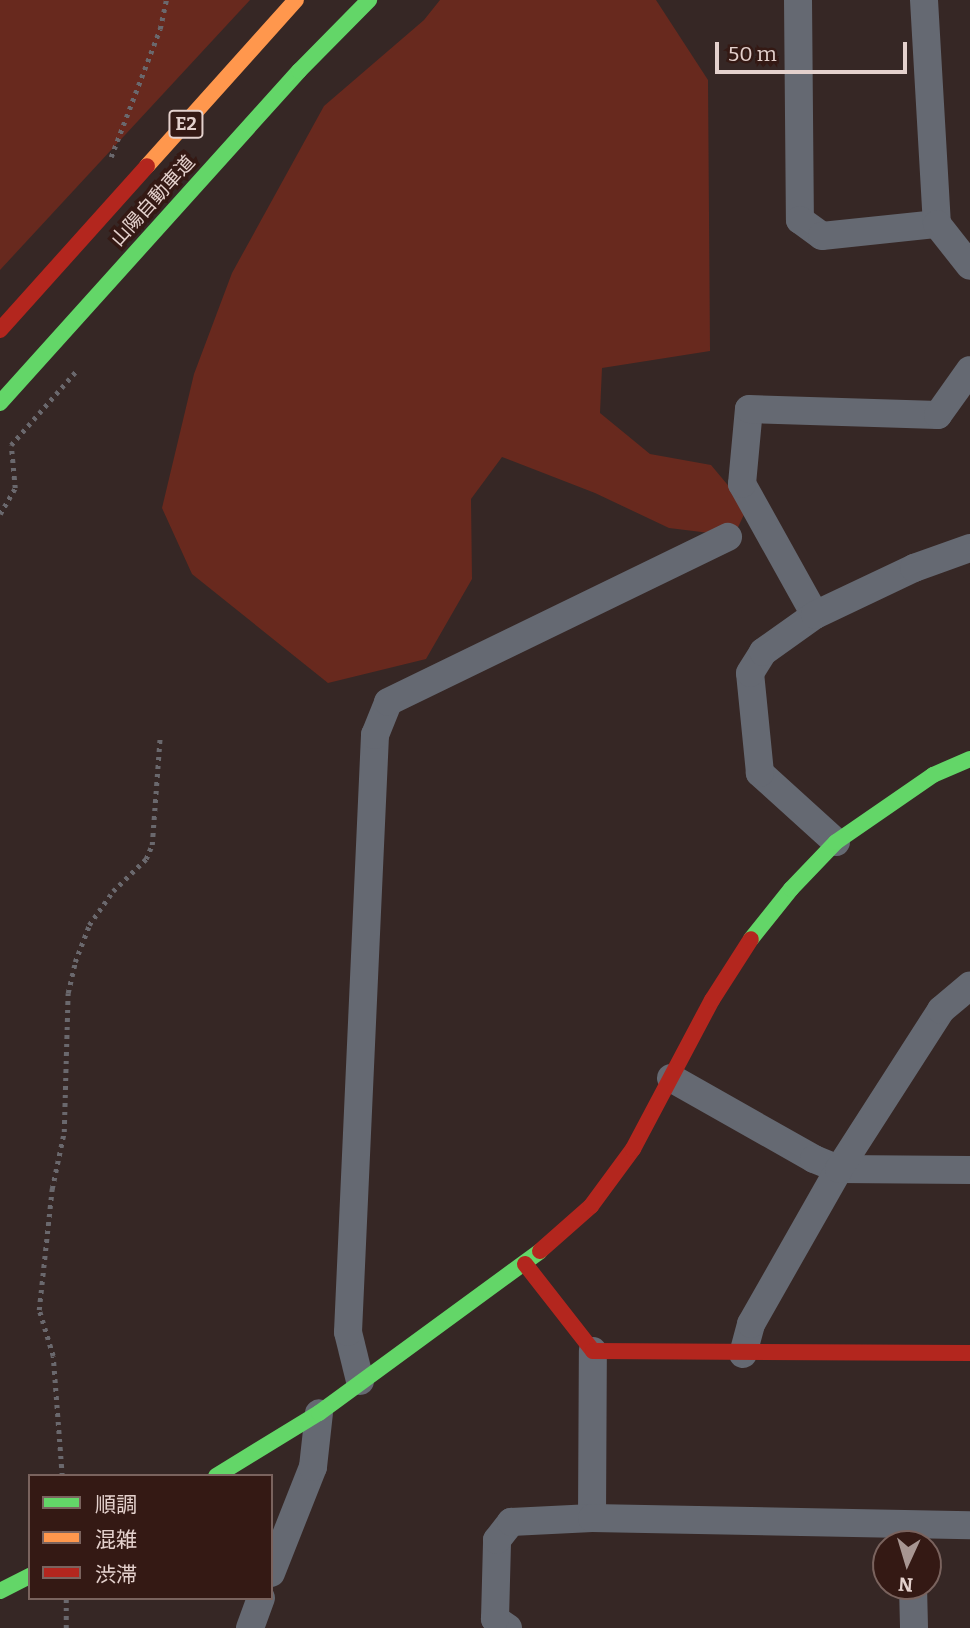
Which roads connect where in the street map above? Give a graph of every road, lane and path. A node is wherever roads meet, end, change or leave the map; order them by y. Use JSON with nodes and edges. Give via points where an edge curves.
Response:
{"nodes":[{"id":1,"x":296,"y":0,"type":"edge"},
{"id":2,"x":369,"y":0,"type":"edge"},
{"id":3,"x":798,"y":0,"type":"edge"},
{"id":4,"x":924,"y":0,"type":"edge"},
{"id":5,"x":937,"y":225,"type":"junction"},
{"id":6,"x":970,"y":266,"type":"edge"},
{"id":7,"x":0,"y":330,"type":"edge"},
{"id":8,"x":970,"y":370,"type":"edge"},
{"id":9,"x":0,"y":403,"type":"edge"},
{"id":10,"x":728,"y":537,"type":"dead end"},
{"id":11,"x":970,"y":548,"type":"edge"},
{"id":12,"x":815,"y":615,"type":"junction"},
{"id":13,"x":160,"y":736,"type":"dead end"},
{"id":14,"x":970,"y":759,"type":"edge"},
{"id":15,"x":836,"y":842,"type":"junction"},
{"id":16,"x":970,"y":986,"type":"edge"},
{"id":17,"x":671,"y":1078,"type":"junction"},
{"id":18,"x":839,"y":1169,"type":"junction"},
{"id":19,"x":970,"y":1170,"type":"edge"},
{"id":20,"x":525,"y":1264,"type":"junction"},
{"id":21,"x":593,"y":1351,"type":"junction"},
{"id":22,"x":970,"y":1353,"type":"edge"},
{"id":23,"x":743,"y":1354,"type":"junction"},
{"id":24,"x":360,"y":1381,"type":"junction"},
{"id":25,"x":319,"y":1413,"type":"junction"},
{"id":26,"x":62,"y":1474,"type":"edge"},
{"id":27,"x":220,"y":1474,"type":"edge"},
{"id":28,"x":592,"y":1518,"type":"junction"},
{"id":29,"x":970,"y":1525,"type":"edge"},
{"id":30,"x":942,"y":1530,"type":"edge"},
{"id":31,"x":872,"y":1533,"type":"edge"},
{"id":32,"x":273,"y":1568,"type":"edge"},
{"id":33,"x":28,"y":1577,"type":"edge"},
{"id":34,"x":0,"y":1591,"type":"edge"},
{"id":35,"x":66,"y":1600,"type":"edge"},
{"id":36,"x":260,"y":1600,"type":"edge"},
{"id":37,"x":913,"y":1600,"type":"edge"},
{"id":38,"x":65,"y":1628,"type":"edge"},
{"id":39,"x":250,"y":1628,"type":"edge"},
{"id":40,"x":508,"y":1628,"type":"edge"},
{"id":41,"x":914,"y":1628,"type":"edge"}],
"edges":[{"from":1,"to":7,"type":"main road","name":"山陽自動車道","number":"E2"},
{"from":2,"to":9,"type":"main road","name":"山陽自動車道","number":"E2","via":[[299,71]]},
{"from":3,"to":5,"type":"street","via":[[800,220],[822,236]]},
{"from":4,"to":5,"type":"street"},
{"from":5,"to":6,"type":"street"},
{"from":8,"to":12,"type":"street","via":[[938,415],[748,409],[741,484]]},
{"from":10,"to":24,"type":"street","via":[[388,702],[375,735],[348,1318]]},
{"from":11,"to":12,"type":"street","via":[[914,568]]},
{"from":12,"to":15,"type":"street","via":[[764,652],[750,673],[760,773]]},
{"from":13,"to":26,"type":"path","via":[[152,845],[146,859],[113,891],[89,925],[68,993],[64,1132],[52,1189],[39,1310],[53,1356]]},
{"from":14,"to":15,"type":"main road","via":[[933,775]]},
{"from":15,"to":17,"type":"main road","via":[[752,937]]},
{"from":16,"to":18,"type":"street","via":[[941,1010]]},
{"from":17,"to":18,"type":"street"},
{"from":17,"to":20,"type":"main road","via":[[633,1149],[591,1206]]},
{"from":18,"to":19,"type":"street"},
{"from":18,"to":23,"type":"street","via":[[751,1324]]},
{"from":20,"to":21,"type":"main road"},
{"from":20,"to":24,"type":"main road"},
{"from":21,"to":23,"type":"main road"},
{"from":21,"to":28,"type":"street"},
{"from":22,"to":23,"type":"main road"},
{"from":24,"to":25,"type":"main road"},
{"from":25,"to":27,"type":"main road"},
{"from":25,"to":32,"type":"street","via":[[313,1467]]},
{"from":28,"to":31,"type":"street"},
{"from":28,"to":40,"type":"street","via":[[511,1522],[497,1539],[495,1619]]},
{"from":29,"to":30,"type":"street"},
{"from":33,"to":34,"type":"main road"},
{"from":35,"to":38,"type":"path"},
{"from":36,"to":39,"type":"street"},
{"from":37,"to":41,"type":"street"}]}
